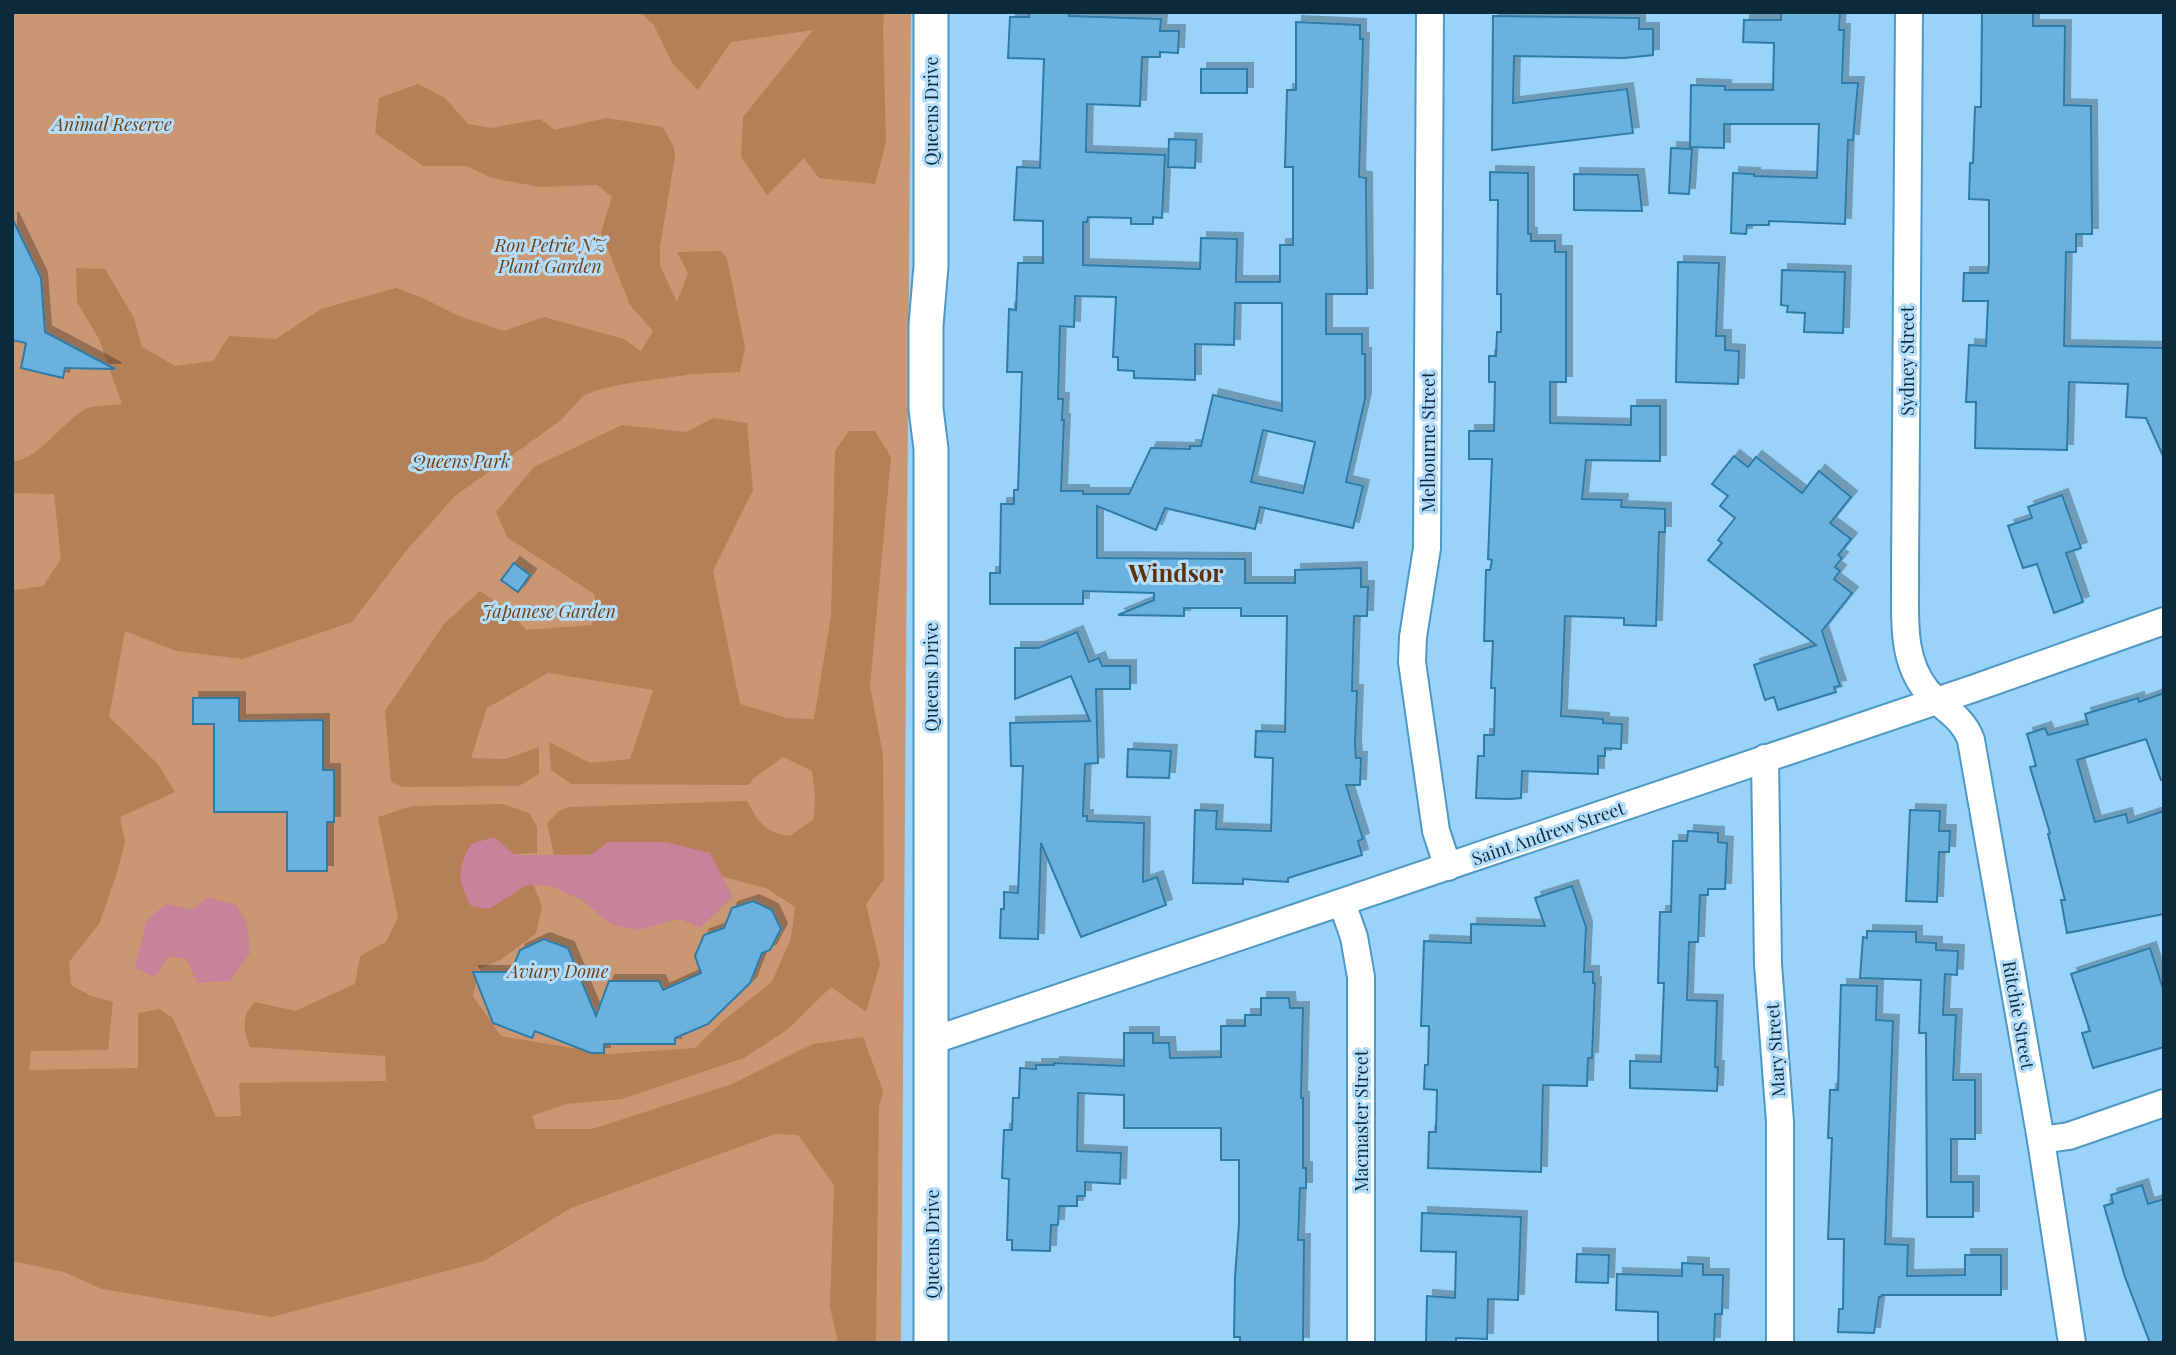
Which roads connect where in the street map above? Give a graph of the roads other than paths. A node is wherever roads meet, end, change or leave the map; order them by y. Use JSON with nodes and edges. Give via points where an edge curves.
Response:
{"nodes":[{"id":1,"x":931,"y":12,"type":"edge"},
{"id":2,"x":1430,"y":12,"type":"edge"},
{"id":3,"x":1909,"y":12,"type":"edge"},
{"id":4,"x":2164,"y":621,"type":"edge"},
{"id":5,"x":1938,"y":701,"type":"junction"},
{"id":6,"x":1765,"y":758,"type":"junction"},
{"id":7,"x":1448,"y":867,"type":"junction"},
{"id":8,"x":1342,"y":903,"type":"junction"},
{"id":9,"x":932,"y":1041,"type":"junction"},
{"id":10,"x":2164,"y":1103,"type":"edge"},
{"id":11,"x":2041,"y":1140,"type":"junction"},
{"id":12,"x":931,"y":1343,"type":"edge"},
{"id":13,"x":1361,"y":1343,"type":"edge"},
{"id":14,"x":1780,"y":1343,"type":"edge"},
{"id":15,"x":2072,"y":1343,"type":"edge"}],
"edges":[{"from":1,"to":9,"type":"main road","name":"Queens Drive","via":[[926,409],[931,449]]},
{"from":2,"to":7,"type":"street","name":"Melbourne Street","via":[[1427,548],[1412,662],[1436,831]]},
{"from":3,"to":5,"type":"street","name":"Sydney Street","via":[[1906,646],[1913,668]]},
{"from":4,"to":5,"type":"street","name":"Saint Andrew Street"},
{"from":5,"to":6,"type":"street","name":"Saint Andrew Street"},
{"from":5,"to":11,"type":"street","name":"Ritchie Street","via":[[1965,727],[1971,740]]},
{"from":6,"to":7,"type":"street","name":"Saint Andrew Street"},
{"from":6,"to":14,"type":"street","name":"Mary Street","via":[[1768,964],[1780,1122]]},
{"from":7,"to":8,"type":"street","name":"Saint Andrew Street"},
{"from":8,"to":9,"type":"street","name":"Saint Andrew Street"},
{"from":8,"to":13,"type":"street","name":"Macmaster Street","via":[[1361,977]]},
{"from":9,"to":12,"type":"main road","name":"Queens Drive"},
{"from":10,"to":11,"type":"street","via":[[2069,1136]]},
{"from":11,"to":15,"type":"street","name":"Ritchie Street"}]}
